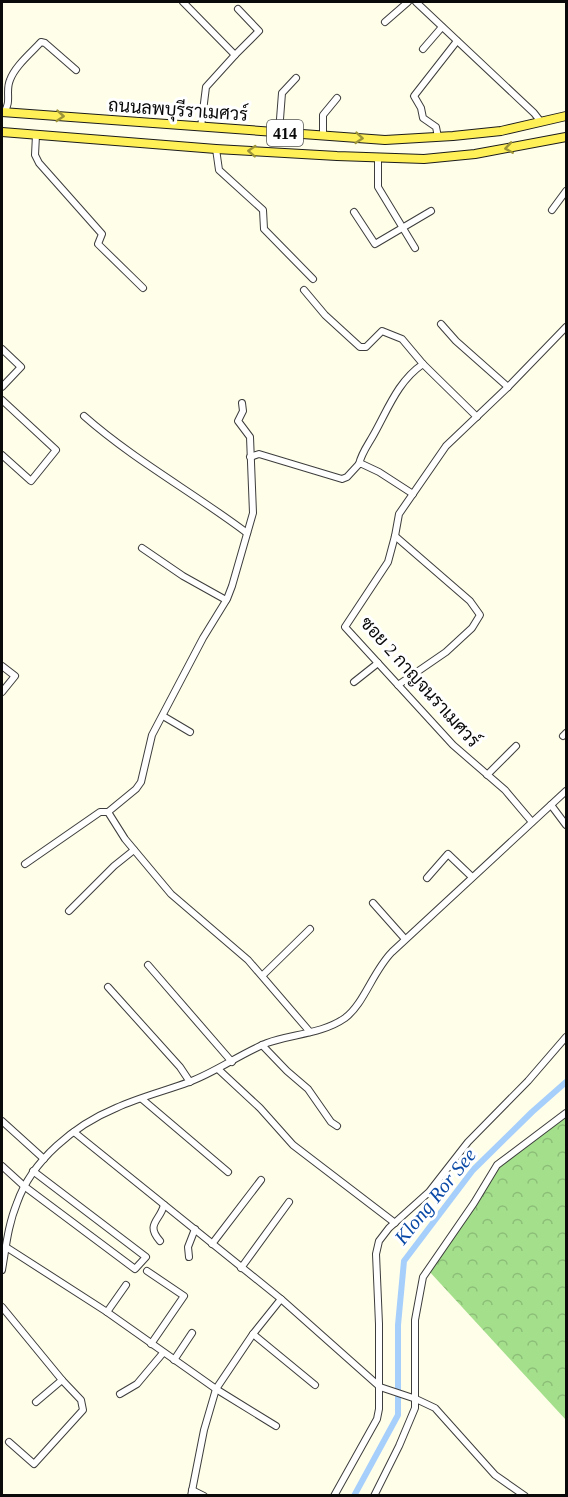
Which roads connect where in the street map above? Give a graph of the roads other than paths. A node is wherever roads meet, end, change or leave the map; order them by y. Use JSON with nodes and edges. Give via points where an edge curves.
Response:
{"nodes":[{"id":1,"x":183,"y":2,"type":"edge"},
{"id":2,"x":408,"y":2,"type":"edge"},
{"id":3,"x":416,"y":2,"type":"edge"},
{"id":4,"x":238,"y":9,"type":"dead end"},
{"id":5,"x":385,"y":22,"type":"dead end"},
{"id":6,"x":442,"y":27,"type":"junction"},
{"id":7,"x":456,"y":40,"type":"junction"},
{"id":8,"x":423,"y":49,"type":"dead end"},
{"id":9,"x":235,"y":55,"type":"junction"},
{"id":10,"x":76,"y":70,"type":"dead end"},
{"id":11,"x":296,"y":78,"type":"dead end"},
{"id":12,"x":337,"y":98,"type":"dead end"},
{"id":13,"x":3,"y":112,"type":"edge"},
{"id":14,"x":567,"y":116,"type":"edge"},
{"id":15,"x":541,"y":122,"type":"junction"},
{"id":16,"x":201,"y":127,"type":"junction"},
{"id":17,"x":2,"y":132,"type":"edge"},
{"id":18,"x":279,"y":132,"type":"junction"},
{"id":19,"x":36,"y":135,"type":"junction"},
{"id":20,"x":323,"y":135,"type":"junction"},
{"id":21,"x":438,"y":137,"type":"junction"},
{"id":22,"x":567,"y":137,"type":"edge"},
{"id":23,"x":216,"y":149,"type":"junction"},
{"id":24,"x":378,"y":158,"type":"junction"},
{"id":25,"x":567,"y":191,"type":"edge"},
{"id":26,"x":552,"y":210,"type":"dead end"},
{"id":27,"x":431,"y":211,"type":"dead end"},
{"id":28,"x":354,"y":212,"type":"dead end"},
{"id":29,"x":403,"y":228,"type":"junction"},
{"id":30,"x":415,"y":248,"type":"dead end"},
{"id":31,"x":313,"y":279,"type":"dead end"},
{"id":32,"x":142,"y":288,"type":"dead end"},
{"id":33,"x":304,"y":290,"type":"dead end"},
{"id":34,"x":441,"y":324,"type":"dead end"},
{"id":35,"x":566,"y":327,"type":"edge"},
{"id":36,"x":2,"y":349,"type":"edge"},
{"id":37,"x":423,"y":364,"type":"junction"},
{"id":38,"x":2,"y":387,"type":"edge"},
{"id":39,"x":508,"y":387,"type":"junction"},
{"id":40,"x":2,"y":400,"type":"edge"},
{"id":41,"x":242,"y":403,"type":"dead end"},
{"id":42,"x":84,"y":416,"type":"dead end"},
{"id":43,"x":477,"y":417,"type":"junction"},
{"id":44,"x":2,"y":455,"type":"edge"},
{"id":45,"x":250,"y":457,"type":"junction"},
{"id":46,"x":358,"y":464,"type":"junction"},
{"id":47,"x":413,"y":494,"type":"junction"},
{"id":48,"x":247,"y":532,"type":"junction"},
{"id":49,"x":395,"y":536,"type":"junction"},
{"id":50,"x":142,"y":548,"type":"dead end"},
{"id":51,"x":226,"y":600,"type":"junction"},
{"id":52,"x":378,"y":663,"type":"junction"},
{"id":53,"x":2,"y":666,"type":"edge"},
{"id":54,"x":354,"y":682,"type":"dead end"},
{"id":55,"x":398,"y":685,"type":"junction"},
{"id":56,"x":2,"y":692,"type":"edge"},
{"id":57,"x":163,"y":716,"type":"junction"},
{"id":58,"x":190,"y":732,"type":"dead end"},
{"id":59,"x":516,"y":746,"type":"dead end"},
{"id":60,"x":488,"y":775,"type":"junction"},
{"id":61,"x":567,"y":791,"type":"edge"},
{"id":62,"x":551,"y":805,"type":"junction"},
{"id":63,"x":108,"y":812,"type":"junction"},
{"id":64,"x":532,"y":822,"type":"junction"},
{"id":65,"x":567,"y":825,"type":"edge"},
{"id":66,"x":134,"y":850,"type":"junction"},
{"id":67,"x":25,"y":864,"type":"dead end"},
{"id":68,"x":472,"y":877,"type":"junction"},
{"id":69,"x":427,"y":878,"type":"dead end"},
{"id":70,"x":373,"y":903,"type":"dead end"},
{"id":71,"x":69,"y":911,"type":"dead end"},
{"id":72,"x":310,"y":928,"type":"dead end"},
{"id":73,"x":405,"y":939,"type":"junction"},
{"id":74,"x":148,"y":965,"type":"dead end"},
{"id":75,"x":263,"y":975,"type":"junction"},
{"id":76,"x":108,"y":987,"type":"dead end"},
{"id":77,"x":310,"y":1032,"type":"junction"},
{"id":78,"x":567,"y":1037,"type":"edge"},
{"id":79,"x":262,"y":1045,"type":"junction"},
{"id":80,"x":231,"y":1062,"type":"junction"},
{"id":81,"x":218,"y":1069,"type":"junction"},
{"id":82,"x":190,"y":1082,"type":"junction"},
{"id":83,"x":142,"y":1099,"type":"junction"},
{"id":84,"x":567,"y":1113,"type":"edge"},
{"id":85,"x":2,"y":1121,"type":"edge"},
{"id":86,"x":338,"y":1126,"type":"dead end"},
{"id":87,"x":74,"y":1132,"type":"junction"},
{"id":88,"x":44,"y":1159,"type":"junction"},
{"id":89,"x":2,"y":1166,"type":"edge"},
{"id":90,"x":33,"y":1171,"type":"junction"},
{"id":91,"x":228,"y":1173,"type":"dead end"},
{"id":92,"x":261,"y":1180,"type":"dead end"},
{"id":93,"x":24,"y":1186,"type":"junction"},
{"id":94,"x":289,"y":1202,"type":"dead end"},
{"id":95,"x":164,"y":1205,"type":"junction"},
{"id":96,"x":395,"y":1222,"type":"junction"},
{"id":97,"x":195,"y":1230,"type":"junction"},
{"id":98,"x":4,"y":1234,"type":"edge"},
{"id":99,"x":160,"y":1241,"type":"dead end"},
{"id":100,"x":212,"y":1244,"type":"junction"},
{"id":101,"x":6,"y":1247,"type":"junction"},
{"id":102,"x":189,"y":1257,"type":"dead end"},
{"id":103,"x":241,"y":1268,"type":"junction"},
{"id":104,"x":2,"y":1269,"type":"edge"},
{"id":105,"x":147,"y":1271,"type":"dead end"},
{"id":106,"x":126,"y":1285,"type":"dead end"},
{"id":107,"x":281,"y":1299,"type":"junction"},
{"id":108,"x":2,"y":1307,"type":"edge"},
{"id":109,"x":107,"y":1312,"type":"junction"},
{"id":110,"x":192,"y":1333,"type":"dead end"},
{"id":111,"x":253,"y":1334,"type":"junction"},
{"id":112,"x":151,"y":1344,"type":"junction"},
{"id":113,"x":163,"y":1353,"type":"junction"},
{"id":114,"x":174,"y":1360,"type":"junction"},
{"id":115,"x":62,"y":1380,"type":"junction"},
{"id":116,"x":315,"y":1384,"type":"dead end"},
{"id":117,"x":382,"y":1388,"type":"junction"},
{"id":118,"x":216,"y":1389,"type":"junction"},
{"id":119,"x":120,"y":1394,"type":"dead end"},
{"id":120,"x":414,"y":1399,"type":"junction"},
{"id":121,"x":36,"y":1402,"type":"dead end"},
{"id":122,"x":276,"y":1426,"type":"dead end"},
{"id":123,"x":9,"y":1442,"type":"dead end"},
{"id":124,"x":192,"y":1493,"type":"edge"},
{"id":125,"x":204,"y":1496,"type":"edge"},
{"id":126,"x":334,"y":1496,"type":"edge"},
{"id":127,"x":374,"y":1496,"type":"edge"},
{"id":128,"x":525,"y":1496,"type":"edge"}],
"edges":[{"from":1,"to":9,"type":"street"},
{"from":2,"to":5,"type":"street"},
{"from":3,"to":6,"type":"street"},
{"from":4,"to":9,"type":"street","via":[[259,31]]},
{"from":6,"to":7,"type":"street"},
{"from":6,"to":8,"type":"street"},
{"from":7,"to":15,"type":"street"},
{"from":7,"to":21,"type":"street","via":[[414,96],[423,118],[436,127]]},
{"from":9,"to":16,"type":"street","via":[[206,87]]},
{"from":10,"to":13,"type":"street","via":[[41,42],[8,83],[9,106]]},
{"from":11,"to":18,"type":"street","via":[[282,93]]},
{"from":12,"to":20,"type":"street","via":[[323,116]]},
{"from":13,"to":16,"type":"main road","name":"ถนนลพบุรีราเมศวร์","number":"414","one_way":true},
{"from":14,"to":15,"type":"main road","name":"ถนนลพบุรีราเมศวร์","number":"414"},
{"from":15,"to":21,"type":"main road","name":"ถนนลพบุรีราเมศวร์","number":"414","via":[[501,131]]},
{"from":16,"to":18,"type":"main road","name":"ถนนลพบุรีราเมศวร์","number":"414"},
{"from":17,"to":19,"type":"main road","name":"ถนนลพบุรีราเมศวร์","number":"414"},
{"from":18,"to":20,"type":"main road","name":"ถนนลพบุรีราเมศวร์","number":"414"},
{"from":19,"to":23,"type":"main road","name":"ถนนลพบุรีราเมศวร์","number":"414"},
{"from":19,"to":32,"type":"street","via":[[35,155],[39,163],[102,234],[98,244]]},
{"from":20,"to":21,"type":"main road","name":"ถนนลพบุรีราเมศวร์","number":"414","one_way":true,"via":[[385,140]]},
{"from":22,"to":24,"type":"main road","name":"ถนนลพบุรีราเมศวร์","number":"414","one_way":true,"via":[[470,154]]},
{"from":24,"to":23,"type":"main road","name":"ถนนลพบุรีราเมศวร์","number":"414","one_way":true},
{"from":23,"to":31,"type":"street","via":[[219,170],[261,208],[264,229]]},
{"from":24,"to":29,"type":"street","via":[[378,186]]},
{"from":25,"to":26,"type":"street"},
{"from":27,"to":29,"type":"street"},
{"from":28,"to":29,"type":"street","via":[[375,244]]},
{"from":29,"to":30,"type":"street"},
{"from":33,"to":37,"type":"street","via":[[360,347],[366,347],[380,332],[387,332],[402,339]]},
{"from":34,"to":39,"type":"street"},
{"from":35,"to":39,"type":"street","name":"ซอย 2 กาญจนราเมศวร์"},
{"from":36,"to":38,"type":"street","via":[[21,367]]},
{"from":37,"to":43,"type":"street"},
{"from":37,"to":46,"type":"street","via":[[391,400]]},
{"from":39,"to":43,"type":"street","name":"ซอย 2 กาญจนราเมศวร์"},
{"from":40,"to":44,"type":"street","via":[[56,450],[31,482]]},
{"from":41,"to":45,"type":"street","via":[[238,421],[249,435]]},
{"from":42,"to":48,"type":"street"},
{"from":43,"to":47,"type":"street","name":"ซอย 2 กาญจนราเมศวร์","via":[[446,446]]},
{"from":45,"to":46,"type":"street","via":[[259,454],[342,479]]},
{"from":45,"to":48,"type":"street","via":[[253,513]]},
{"from":46,"to":47,"type":"street","via":[[379,472]]},
{"from":47,"to":49,"type":"street","name":"ซอย 2 กาญจนราเมศวร์","via":[[399,514]]},
{"from":48,"to":51,"type":"street"},
{"from":49,"to":52,"type":"street","name":"ซอย 2 กาญจนราเมศวร์","via":[[388,562],[345,627]]},
{"from":49,"to":55,"type":"street","via":[[480,615],[446,652]]},
{"from":50,"to":51,"type":"street"},
{"from":51,"to":57,"type":"street"},
{"from":52,"to":54,"type":"street"},
{"from":52,"to":55,"type":"street","name":"ซอย 2 กาญจนราเมศวร์"},
{"from":53,"to":56,"type":"street","via":[[15,676]]},
{"from":55,"to":60,"type":"street","name":"ซอย 2 กาญจนราเมศวร์","via":[[453,746]]},
{"from":57,"to":58,"type":"street"},
{"from":57,"to":63,"type":"street","via":[[152,735],[141,782]]},
{"from":59,"to":60,"type":"street"},
{"from":60,"to":64,"type":"street","name":"ซอย 2 กาญจนราเมศวร์"},
{"from":61,"to":62,"type":"street"},
{"from":62,"to":64,"type":"street"},
{"from":62,"to":65,"type":"street"},
{"from":63,"to":66,"type":"street"},
{"from":63,"to":67,"type":"street","via":[[100,812]]},
{"from":64,"to":68,"type":"street"},
{"from":66,"to":71,"type":"street"},
{"from":66,"to":75,"type":"street","via":[[184,907]]},
{"from":68,"to":69,"type":"street","via":[[448,854]]},
{"from":68,"to":73,"type":"street"},
{"from":70,"to":73,"type":"street"},
{"from":72,"to":75,"type":"street"},
{"from":73,"to":77,"type":"street","via":[[381,963],[350,1014]]},
{"from":74,"to":80,"type":"street"},
{"from":75,"to":77,"type":"street"},
{"from":76,"to":82,"type":"street"},
{"from":77,"to":79,"type":"street"},
{"from":78,"to":96,"type":"street","via":[[468,1142],[429,1192]]},
{"from":79,"to":80,"type":"street"},
{"from":79,"to":86,"type":"street","via":[[308,1089]]},
{"from":80,"to":81,"type":"street"},
{"from":81,"to":82,"type":"street"},
{"from":81,"to":96,"type":"street","via":[[293,1145]]},
{"from":82,"to":83,"type":"street"},
{"from":83,"to":87,"type":"street","via":[[115,1108]]},
{"from":83,"to":91,"type":"street"},
{"from":84,"to":120,"type":"street","via":[[497,1165],[423,1277],[415,1320]]},
{"from":85,"to":88,"type":"street"},
{"from":87,"to":88,"type":"street"},
{"from":87,"to":95,"type":"street"},
{"from":88,"to":90,"type":"street"},
{"from":89,"to":93,"type":"street"},
{"from":90,"to":93,"type":"street"},
{"from":90,"to":93,"type":"street","via":[[146,1257],[135,1269]]},
{"from":92,"to":100,"type":"street"},
{"from":93,"to":98,"type":"street"},
{"from":94,"to":103,"type":"street"},
{"from":95,"to":97,"type":"street"},
{"from":95,"to":99,"type":"street","via":[[153,1226]]},
{"from":96,"to":117,"type":"street","via":[[381,1238],[376,1254]]},
{"from":97,"to":100,"type":"street"},
{"from":97,"to":102,"type":"street","via":[[188,1247]]},
{"from":98,"to":101,"type":"street"},
{"from":100,"to":103,"type":"street"},
{"from":101,"to":104,"type":"street"},
{"from":101,"to":109,"type":"street"},
{"from":103,"to":107,"type":"street"},
{"from":105,"to":112,"type":"street","via":[[184,1296]]},
{"from":106,"to":109,"type":"street"},
{"from":107,"to":111,"type":"street"},
{"from":107,"to":117,"type":"street"},
{"from":108,"to":115,"type":"street"},
{"from":109,"to":112,"type":"street"},
{"from":110,"to":114,"type":"street"},
{"from":111,"to":116,"type":"street"},
{"from":111,"to":118,"type":"street"},
{"from":112,"to":113,"type":"street"},
{"from":113,"to":114,"type":"street"},
{"from":113,"to":119,"type":"street","via":[[137,1384]]},
{"from":114,"to":118,"type":"street"},
{"from":115,"to":121,"type":"street"},
{"from":115,"to":123,"type":"street","via":[[81,1400],[83,1410],[34,1464]]},
{"from":117,"to":120,"type":"street"},
{"from":117,"to":126,"type":"street","via":[[377,1419]]},
{"from":118,"to":122,"type":"street"},
{"from":118,"to":124,"type":"street"},
{"from":120,"to":127,"type":"street","via":[[413,1417]]},
{"from":120,"to":128,"type":"street","via":[[435,1408],[495,1475]]},
{"from":124,"to":125,"type":"street"}]}
